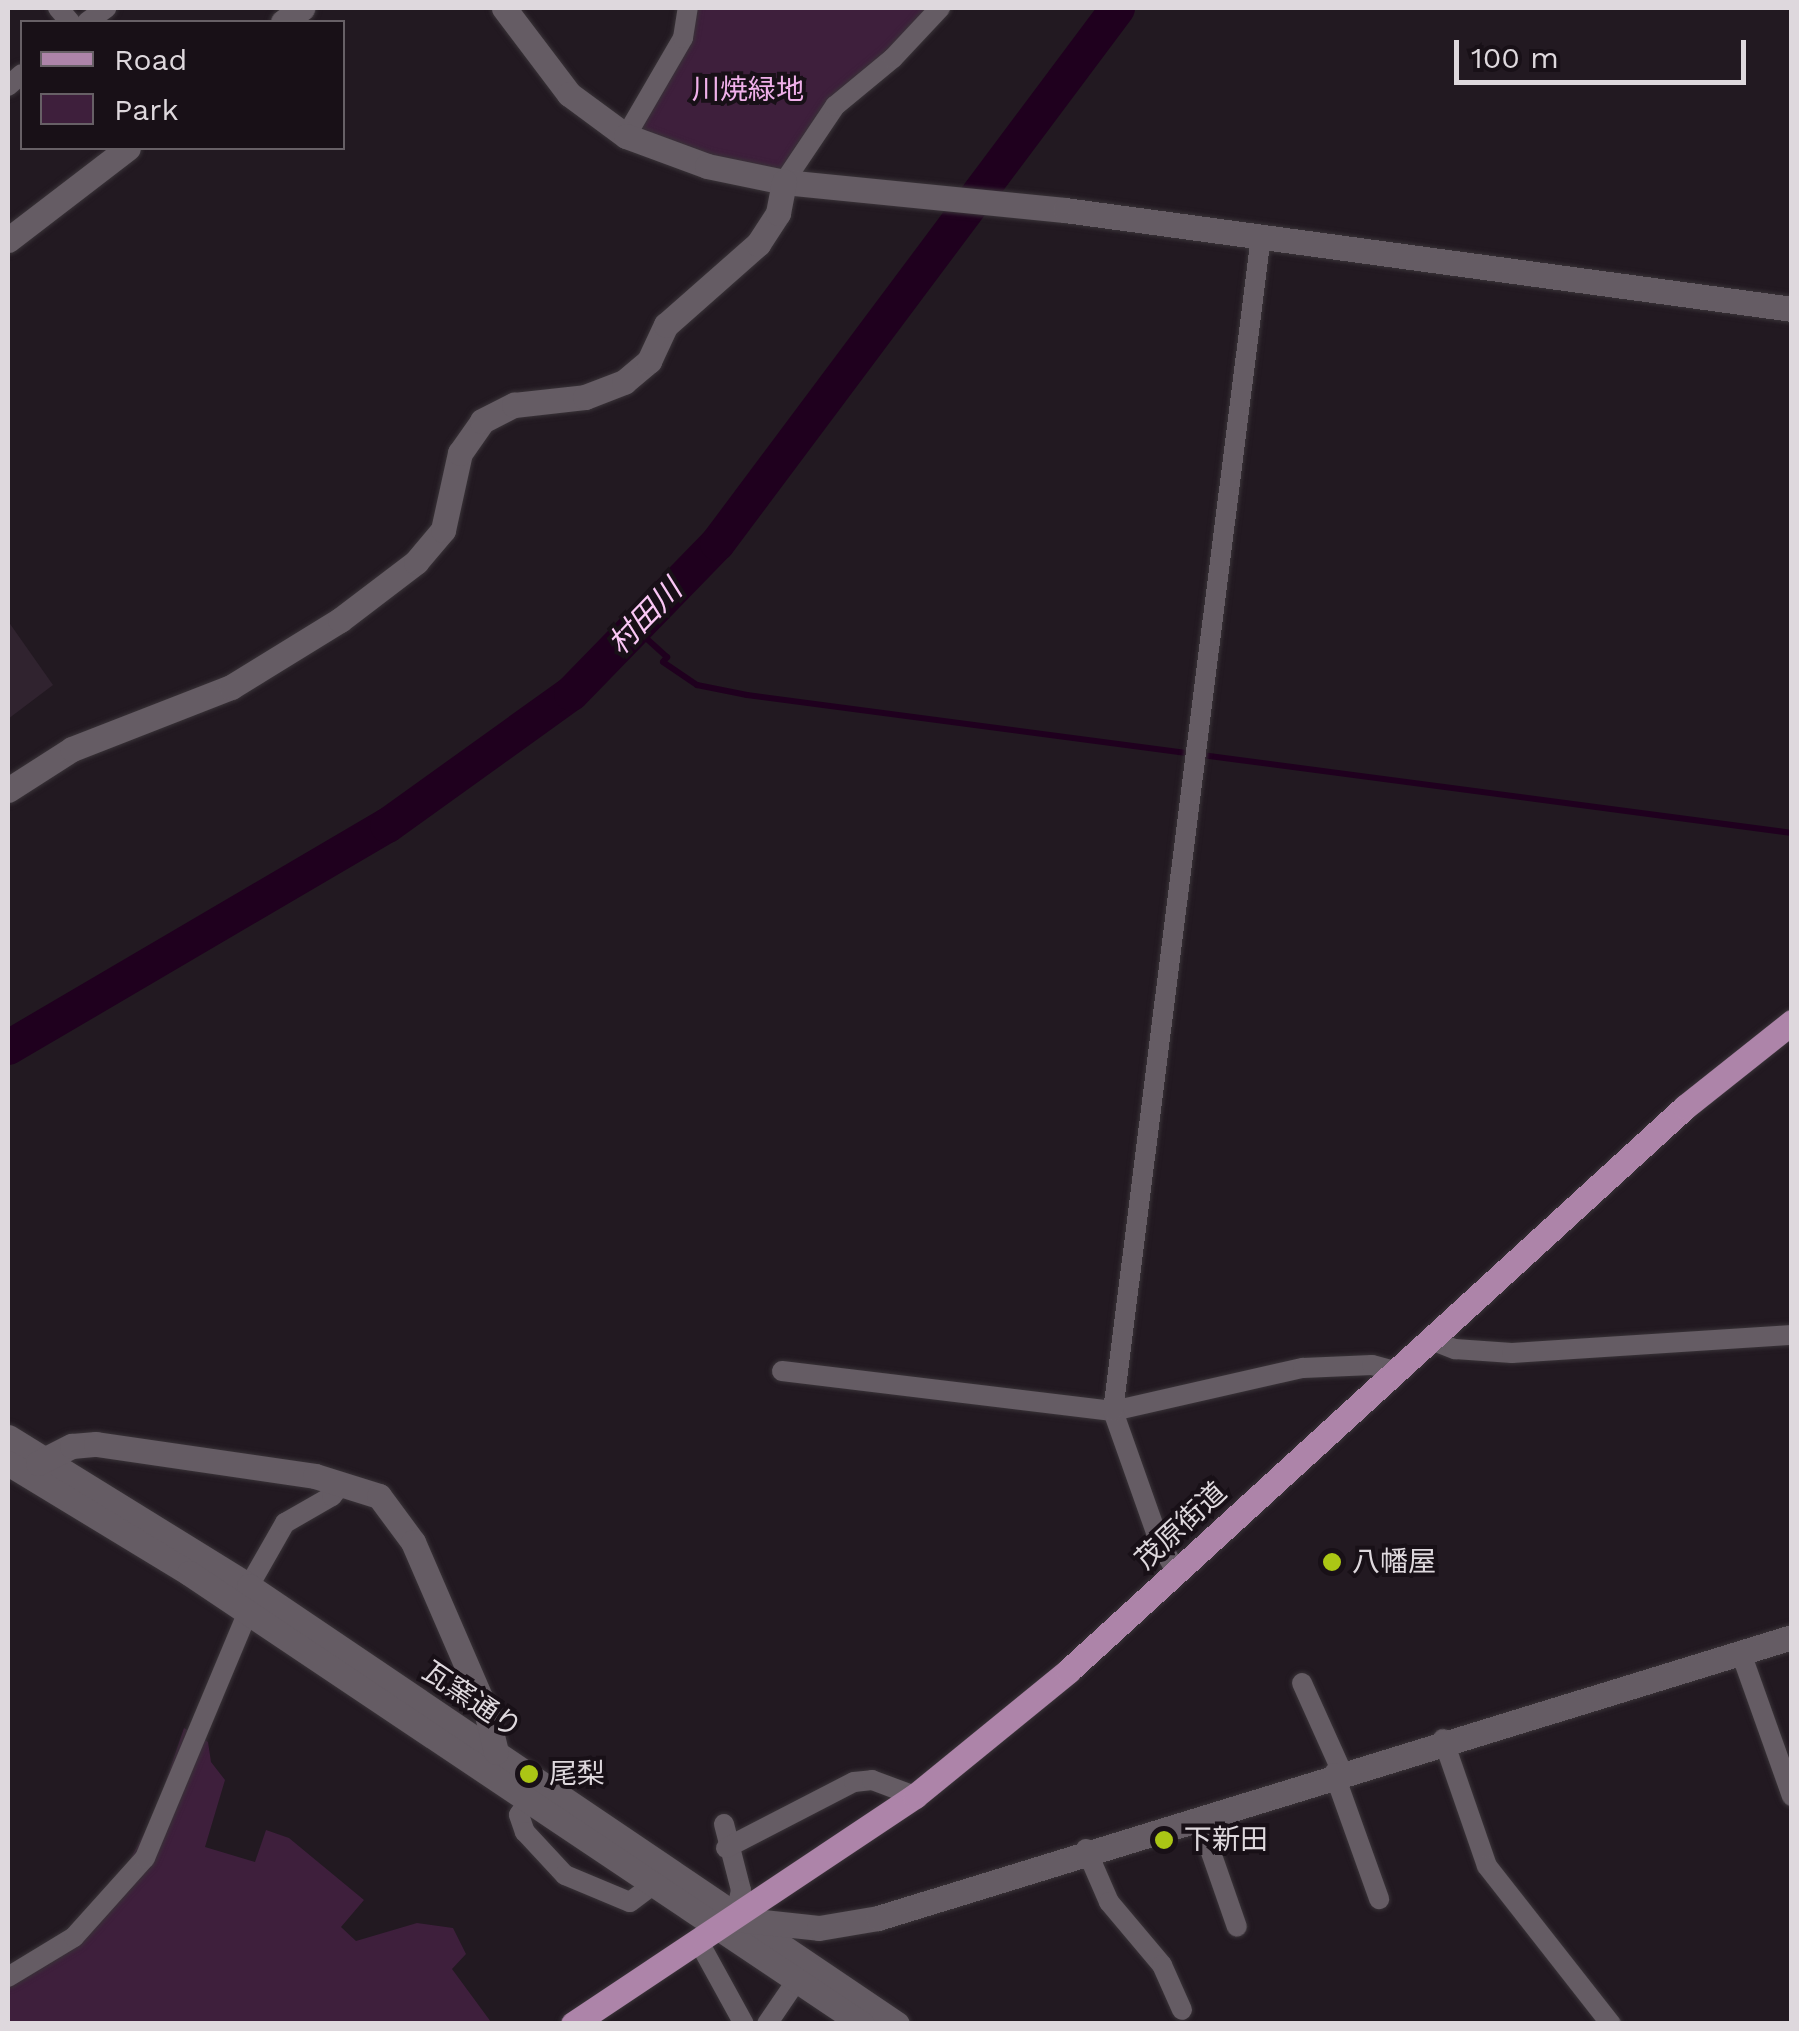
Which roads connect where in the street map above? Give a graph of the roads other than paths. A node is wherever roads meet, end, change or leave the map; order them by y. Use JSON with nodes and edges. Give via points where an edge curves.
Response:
{"nodes":[{"id":1,"x":688,"y":8,"type":"edge"},
{"id":2,"x":940,"y":8,"type":"edge"},
{"id":3,"x":511,"y":10,"type":"edge"},
{"id":4,"x":626,"y":136,"type":"junction"},
{"id":5,"x":125,"y":150,"type":"edge"},
{"id":6,"x":784,"y":182,"type":"junction"},
{"id":7,"x":1261,"y":236,"type":"junction"},
{"id":8,"x":8,"y":240,"type":"edge"},
{"id":9,"x":1792,"y":309,"type":"edge"},
{"id":10,"x":8,"y":790,"type":"edge"},
{"id":11,"x":1792,"y":1022,"type":"edge"},
{"id":12,"x":1792,"y":1334,"type":"edge"},
{"id":13,"x":1432,"y":1340,"type":"junction"},
{"id":14,"x":782,"y":1371,"type":"dead end"},
{"id":15,"x":1394,"y":1371,"type":"junction"},
{"id":16,"x":1113,"y":1410,"type":"junction"},
{"id":17,"x":8,"y":1437,"type":"edge"},
{"id":18,"x":46,"y":1457,"type":"junction"},
{"id":19,"x":13,"y":1472,"type":"edge"},
{"id":20,"x":342,"y":1483,"type":"junction"},
{"id":21,"x":1176,"y":1571,"type":"junction"},
{"id":22,"x":249,"y":1586,"type":"junction"},
{"id":23,"x":246,"y":1614,"type":"junction"},
{"id":24,"x":1792,"y":1637,"type":"edge"},
{"id":25,"x":1741,"y":1653,"type":"junction"},
{"id":26,"x":1302,"y":1683,"type":"dead end"},
{"id":27,"x":1443,"y":1740,"type":"junction"},
{"id":28,"x":496,"y":1752,"type":"junction"},
{"id":29,"x":1338,"y":1773,"type":"junction"},
{"id":30,"x":915,"y":1796,"type":"junction"},
{"id":31,"x":1792,"y":1796,"type":"edge"},
{"id":32,"x":528,"y":1801,"type":"junction"},
{"id":33,"x":1200,"y":1818,"type":"junction"},
{"id":34,"x":724,"y":1824,"type":"dead end"},
{"id":35,"x":726,"y":1848,"type":"junction"},
{"id":36,"x":1086,"y":1849,"type":"junction"},
{"id":37,"x":650,"y":1887,"type":"junction"},
{"id":38,"x":1379,"y":1899,"type":"dead end"},
{"id":39,"x":1238,"y":1927,"type":"dead end"},
{"id":40,"x":719,"y":1931,"type":"junction"},
{"id":41,"x":8,"y":1977,"type":"edge"},
{"id":42,"x":797,"y":1980,"type":"junction"},
{"id":43,"x":1182,"y":2010,"type":"dead end"},
{"id":44,"x":572,"y":2024,"type":"edge"},
{"id":45,"x":744,"y":2024,"type":"edge"},
{"id":46,"x":768,"y":2024,"type":"edge"},
{"id":47,"x":862,"y":2024,"type":"edge"},
{"id":48,"x":896,"y":2024,"type":"edge"},
{"id":49,"x":1611,"y":2024,"type":"edge"}],
"edges":[{"from":1,"to":4,"type":"street","via":[[682,38]]},
{"from":2,"to":6,"type":"street","via":[[835,106]]},
{"from":3,"to":4,"type":"street","via":[[570,94]]},
{"from":4,"to":6,"type":"street","via":[[707,166]]},
{"from":5,"to":8,"type":"street"},
{"from":6,"to":7,"type":"street"},
{"from":6,"to":10,"type":"street","via":[[778,213],[758,244],[666,324],[649,360],[624,382],[584,397],[514,405],[482,422],[460,453],[443,530],[416,562],[340,620],[231,687],[182,712],[85,743]]},
{"from":7,"to":9,"type":"street"},
{"from":7,"to":16,"type":"street"},
{"from":11,"to":13,"type":"main road","name":"茂原街道","via":[[1686,1108]]},
{"from":12,"to":13,"type":"street","via":[[1512,1352],[1454,1349]]},
{"from":13,"to":15,"type":"main road","name":"茂原街道"},
{"from":14,"to":16,"type":"street"},
{"from":15,"to":16,"type":"street","via":[[1372,1364],[1303,1368]]},
{"from":15,"to":21,"type":"main road","name":"茂原街道"},
{"from":16,"to":21,"type":"street","via":[[1159,1542]]},
{"from":17,"to":18,"type":"street","name":"瓦窯通り"},
{"from":18,"to":19,"type":"street"},
{"from":18,"to":20,"type":"street","via":[[96,1444]]},
{"from":18,"to":22,"type":"street","name":"瓦窯通り"},
{"from":19,"to":23,"type":"street","name":"瓦窯通り"},
{"from":20,"to":22,"type":"street","via":[[332,1496],[285,1522]]},
{"from":20,"to":28,"type":"street","via":[[379,1496],[399,1517],[486,1711]]},
{"from":21,"to":30,"type":"main road","name":"茂原街道","via":[[1068,1671]]},
{"from":22,"to":28,"type":"street","name":"瓦窯通り"},
{"from":23,"to":32,"type":"street","name":"瓦窯通り"},
{"from":23,"to":41,"type":"street","via":[[145,1858],[74,1937]]},
{"from":24,"to":25,"type":"street"},
{"from":25,"to":27,"type":"street"},
{"from":25,"to":31,"type":"street"},
{"from":26,"to":29,"type":"street"},
{"from":27,"to":29,"type":"street"},
{"from":27,"to":49,"type":"street","via":[[1487,1866]]},
{"from":28,"to":40,"type":"street","name":"瓦窯通り"},
{"from":29,"to":33,"type":"street"},
{"from":29,"to":38,"type":"street"},
{"from":30,"to":35,"type":"street","via":[[872,1780],[854,1782]]},
{"from":30,"to":40,"type":"main road","name":"茂原街道"},
{"from":32,"to":37,"type":"street","name":"瓦窯通り"},
{"from":32,"to":37,"type":"street","via":[[519,1816],[525,1832],[565,1875],[630,1902]]},
{"from":33,"to":36,"type":"street"},
{"from":33,"to":39,"type":"street"},
{"from":34,"to":35,"type":"street"},
{"from":35,"to":40,"type":"street","via":[[742,1890]]},
{"from":36,"to":40,"type":"street","via":[[878,1918],[818,1928]]},
{"from":36,"to":43,"type":"street","via":[[1109,1902],[1162,1965]]},
{"from":37,"to":40,"type":"street","name":"瓦窯通り"},
{"from":40,"to":42,"type":"street","name":"瓦窯通り"},
{"from":40,"to":44,"type":"main road","name":"茂原街道"},
{"from":40,"to":45,"type":"street"},
{"from":40,"to":48,"type":"street","name":"瓦窯通り"},
{"from":42,"to":46,"type":"street"},
{"from":42,"to":47,"type":"street","name":"瓦窯通り"}]}
